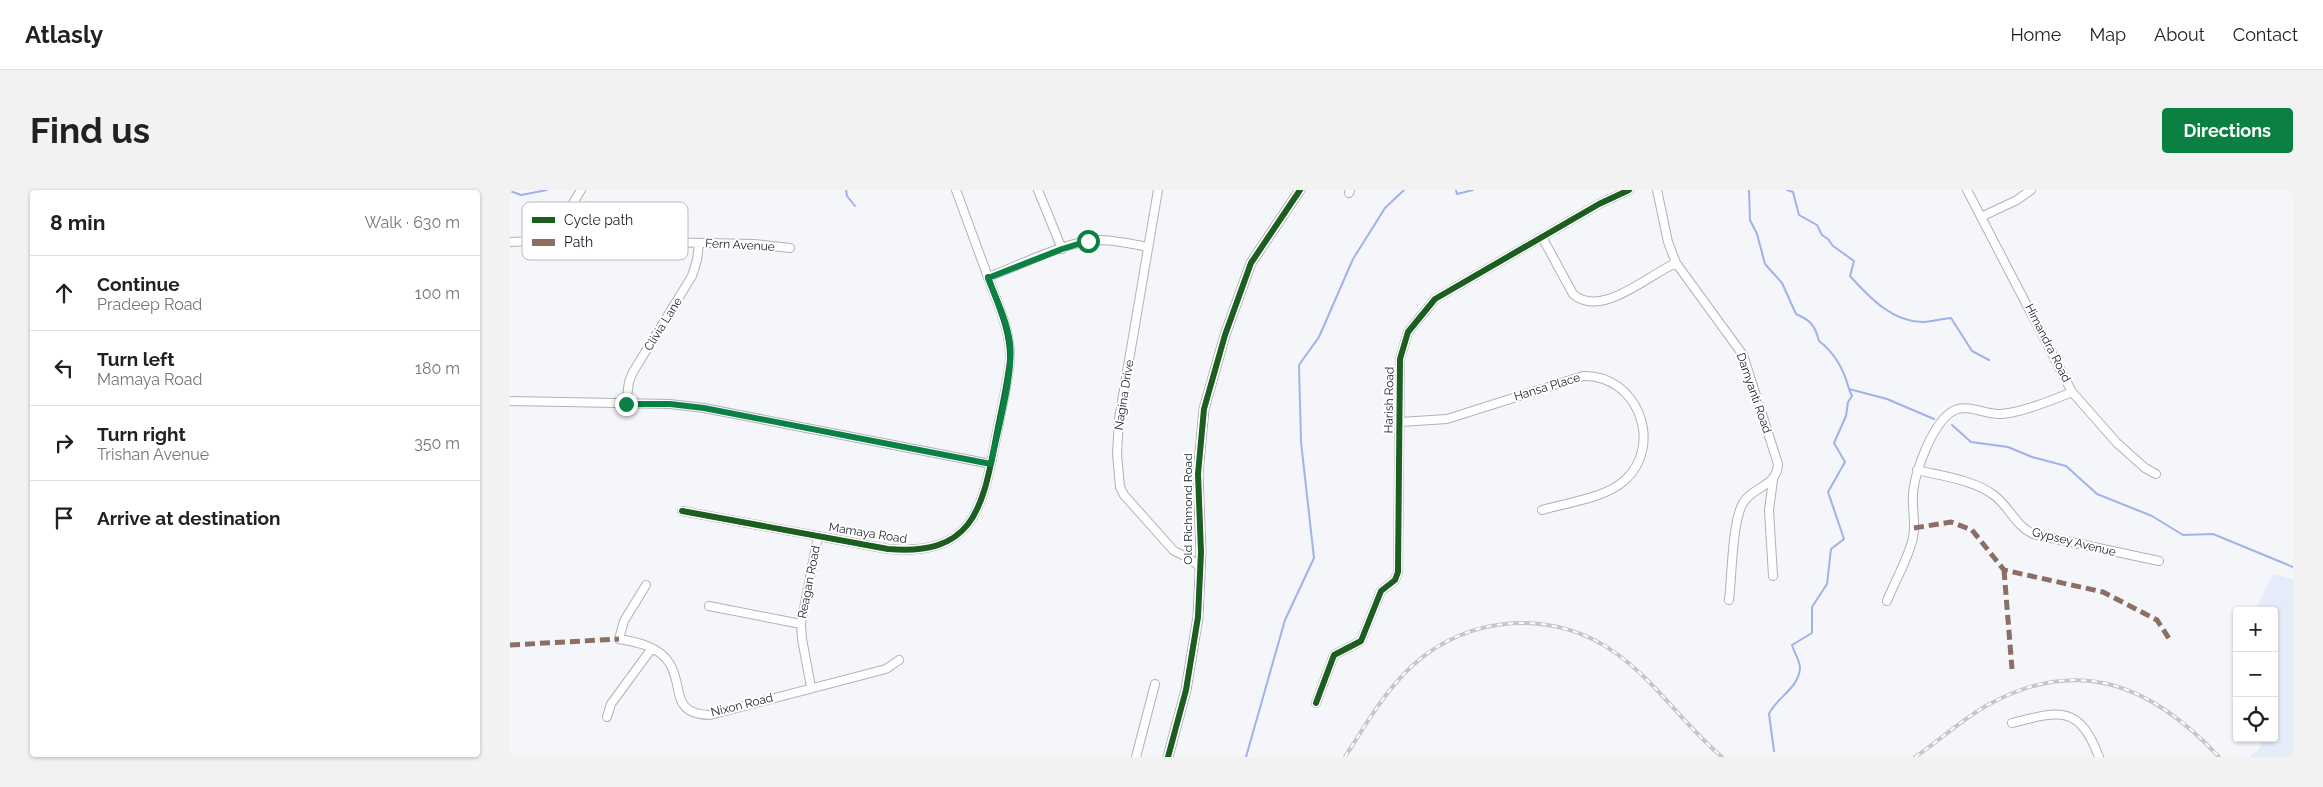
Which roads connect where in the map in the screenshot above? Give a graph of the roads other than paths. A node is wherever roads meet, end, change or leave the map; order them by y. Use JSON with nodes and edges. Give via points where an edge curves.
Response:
{"nodes":[{"id":1,"x":581,"y":190,"type":"edge"},
{"id":2,"x":956,"y":190,"type":"edge"},
{"id":3,"x":1038,"y":190,"type":"edge"},
{"id":4,"x":1158,"y":190,"type":"edge"},
{"id":5,"x":1300,"y":190,"type":"edge"},
{"id":6,"x":1629,"y":190,"type":"edge"},
{"id":7,"x":1657,"y":190,"type":"edge"},
{"id":8,"x":1967,"y":190,"type":"edge"},
{"id":9,"x":2032,"y":190,"type":"edge"},
{"id":10,"x":574,"y":202,"type":"edge"},
{"id":11,"x":1981,"y":217,"type":"junction"},
{"id":12,"x":1542,"y":237,"type":"junction"},
{"id":13,"x":688,"y":243,"type":"edge"},
{"id":14,"x":699,"y":243,"type":"junction"},
{"id":15,"x":1148,"y":247,"type":"junction"},
{"id":16,"x":790,"y":248,"type":"dead end"},
{"id":17,"x":1062,"y":249,"type":"junction"},
{"id":18,"x":1676,"y":263,"type":"junction"},
{"id":19,"x":988,"y":278,"type":"junction"},
{"id":20,"x":2072,"y":392,"type":"junction"},
{"id":21,"x":510,"y":401,"type":"edge"},
{"id":22,"x":626,"y":404,"type":"junction"},
{"id":23,"x":1400,"y":422,"type":"junction"},
{"id":24,"x":991,"y":464,"type":"junction"},
{"id":25,"x":1918,"y":470,"type":"junction"},
{"id":26,"x":2156,"y":474,"type":"dead end"},
{"id":27,"x":1773,"y":480,"type":"junction"},
{"id":28,"x":1542,"y":510,"type":"dead end"},
{"id":29,"x":682,"y":511,"type":"dead end"},
{"id":30,"x":818,"y":536,"type":"junction"},
{"id":31,"x":2159,"y":562,"type":"dead end"},
{"id":32,"x":1200,"y":567,"type":"junction"},
{"id":33,"x":1773,"y":576,"type":"dead end"},
{"id":34,"x":646,"y":585,"type":"dead end"},
{"id":35,"x":1729,"y":600,"type":"dead end"},
{"id":36,"x":1887,"y":601,"type":"dead end"},
{"id":37,"x":709,"y":606,"type":"dead end"},
{"id":38,"x":801,"y":624,"type":"junction"},
{"id":39,"x":652,"y":648,"type":"junction"},
{"id":40,"x":899,"y":660,"type":"dead end"},
{"id":41,"x":1155,"y":684,"type":"dead end"},
{"id":42,"x":811,"y":687,"type":"junction"},
{"id":43,"x":1316,"y":703,"type":"dead end"},
{"id":44,"x":607,"y":718,"type":"dead end"},
{"id":45,"x":2012,"y":723,"type":"dead end"},
{"id":46,"x":1136,"y":757,"type":"edge"},
{"id":47,"x":1168,"y":757,"type":"edge"},
{"id":48,"x":2099,"y":757,"type":"edge"}],
"edges":[{"from":1,"to":10,"type":"street"},
{"from":2,"to":19,"type":"street","name":"Mamaya Road"},
{"from":3,"to":17,"type":"street"},
{"from":4,"to":15,"type":"street","name":"Nagina Drive"},
{"from":5,"to":32,"type":"street","name":"Old Richmond Road","via":[[1251,263],[1212,375],[1200,437]]},
{"from":6,"to":12,"type":"street","name":"Harish Road"},
{"from":7,"to":18,"type":"street","name":"Damyanti Road"},
{"from":8,"to":11,"type":"street","name":"Himandra Road"},
{"from":9,"to":11,"type":"street"},
{"from":11,"to":20,"type":"street","name":"Himandra Road"},
{"from":12,"to":18,"type":"street","via":[[1573,294],[1590,302],[1605,302]]},
{"from":12,"to":23,"type":"street","name":"Harish Road","via":[[1435,299],[1413,323],[1400,359]]},
{"from":13,"to":14,"type":"street","name":"Fern Avenue"},
{"from":14,"to":16,"type":"street","name":"Fern Avenue"},
{"from":14,"to":22,"type":"street","name":"Clivia Lane","via":[[692,276],[633,372]]},
{"from":15,"to":17,"type":"street","via":[[1097,240]]},
{"from":15,"to":32,"type":"street","name":"Nagina Drive","via":[[1117,437],[1120,487],[1132,507],[1174,551]]},
{"from":17,"to":19,"type":"street"},
{"from":18,"to":27,"type":"street","name":"Damyanti Road","via":[[1743,355],[1778,464]]},
{"from":19,"to":24,"type":"street","name":"Mamaya Road","via":[[1010,344],[1008,377]]},
{"from":20,"to":25,"type":"street","via":[[2004,414],[1964,408],[1953,411],[1934,434]]},
{"from":20,"to":26,"type":"street","name":"Himandra Road","via":[[2117,444]]},
{"from":21,"to":22,"type":"street"},
{"from":22,"to":24,"type":"street","via":[[704,408]]},
{"from":23,"to":28,"type":"street","name":"Hansa Place","via":[[1447,419],[1583,376],[1597,376],[1614,383],[1629,395],[1642,421],[1644,442],[1638,463],[1625,480],[1609,490]]},
{"from":23,"to":43,"type":"street","name":"Harish Road","via":[[1397,577],[1381,591],[1361,640],[1340,650],[1332,659]]},
{"from":24,"to":30,"type":"street","name":"Mamaya Road","via":[[976,515],[957,534],[939,545],[910,551]]},
{"from":25,"to":31,"type":"street","name":"Gypsey Avenue","via":[[1990,493],[2020,526],[2033,534]]},
{"from":25,"to":36,"type":"street","via":[[1912,494],[1914,535]]},
{"from":27,"to":33,"type":"street","name":"Damyanti Road","via":[[1769,510]]},
{"from":27,"to":35,"type":"street","via":[[1751,495],[1739,512]]},
{"from":29,"to":30,"type":"street","name":"Mamaya Road"},
{"from":30,"to":38,"type":"street","name":"Reagan Road"},
{"from":32,"to":47,"type":"street","name":"Old Richmond Road","via":[[1192,658]]},
{"from":34,"to":39,"type":"street","name":"Nixon Road","via":[[624,621],[619,639]]},
{"from":37,"to":38,"type":"street"},
{"from":38,"to":42,"type":"street","name":"Reagan Road"},
{"from":39,"to":42,"type":"street","name":"Nixon Road","via":[[670,664],[680,701],[691,712],[700,715]]},
{"from":39,"to":44,"type":"street","via":[[611,704]]},
{"from":40,"to":42,"type":"street","name":"Nixon Road","via":[[886,669]]},
{"from":41,"to":46,"type":"street"},
{"from":45,"to":48,"type":"street","via":[[2055,713],[2070,717],[2078,721]]}]}
